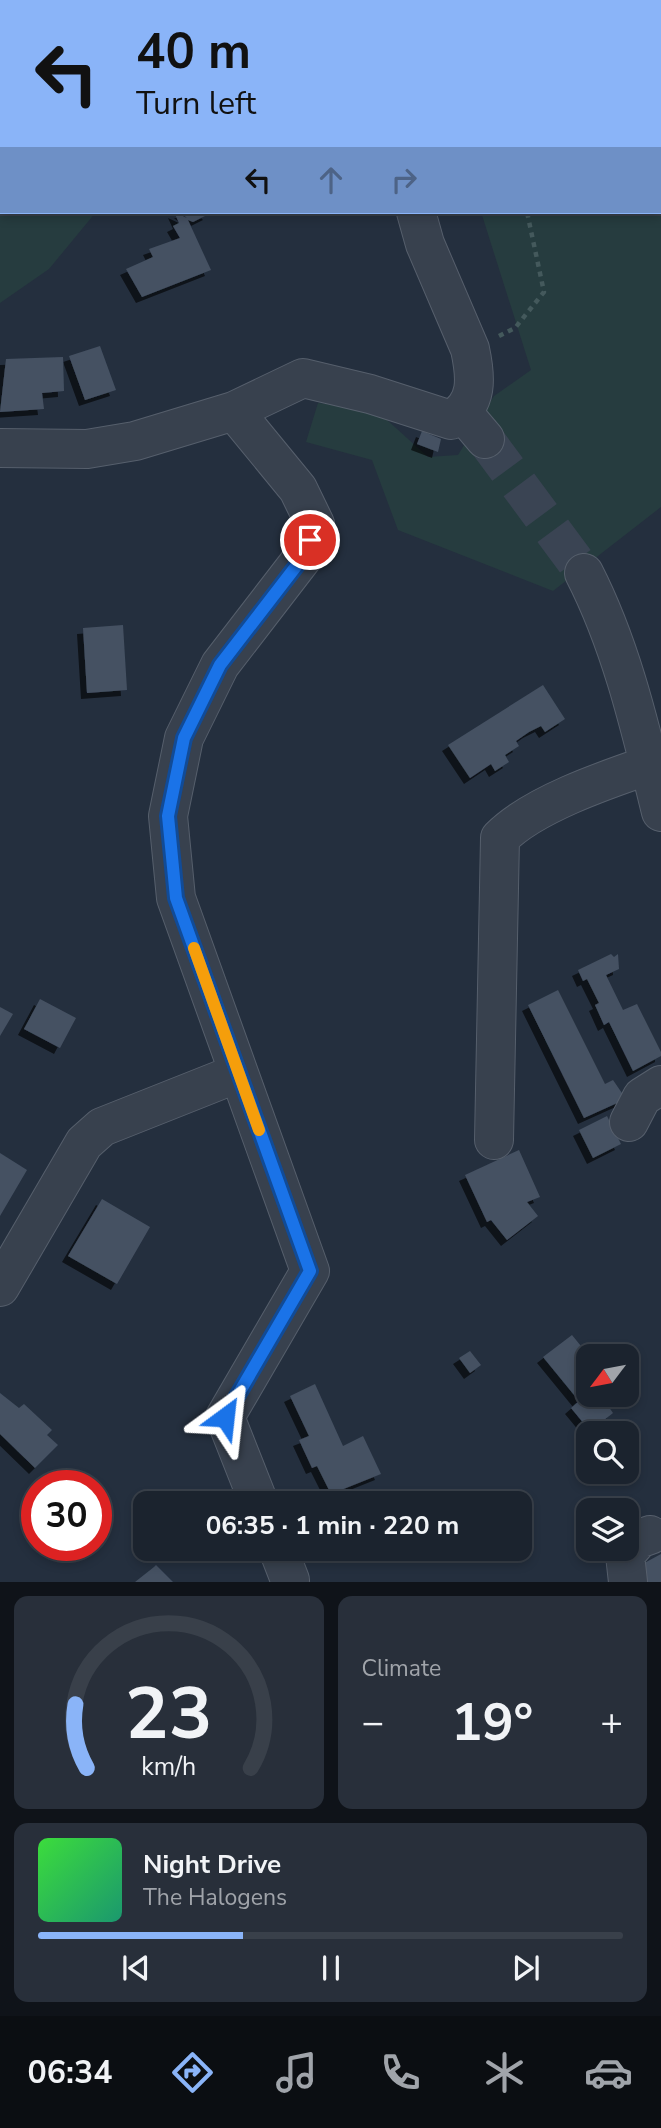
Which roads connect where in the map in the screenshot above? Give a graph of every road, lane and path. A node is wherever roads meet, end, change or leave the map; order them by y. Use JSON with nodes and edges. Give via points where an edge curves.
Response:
{"nodes":[{"id":1,"x":417,"y":214,"type":"edge"},
{"id":2,"x":527,"y":214,"type":"edge"},
{"id":3,"x":470,"y":349,"type":"junction"},
{"id":4,"x":234,"y":411,"type":"junction"},
{"id":5,"x":0,"y":449,"type":"edge"},
{"id":6,"x":584,"y":573,"type":"tunnel mouth"},
{"id":7,"x":649,"y":765,"type":"junction"},
{"id":8,"x":661,"y":812,"type":"edge"},
{"id":9,"x":239,"y":1073,"type":"junction"},
{"id":10,"x":661,"y":1085,"type":"edge"},
{"id":11,"x":629,"y":1122,"type":"dead end"},
{"id":12,"x":494,"y":1140,"type":"dead end"},
{"id":13,"x":0,"y":1287,"type":"edge"},
{"id":14,"x":255,"y":1491,"type":"edge"},
{"id":15,"x":650,"y":1535,"type":"dead end"},
{"id":16,"x":628,"y":1582,"type":"edge"}],
"edges":[{"from":1,"to":3,"type":"street"},
{"from":2,"to":3,"type":"path","via":[[544,292],[515,328]]},
{"from":3,"to":4,"type":"street","via":[[474,426],[303,378]]},
{"from":4,"to":5,"type":"street","via":[[87,449]]},
{"from":4,"to":9,"type":"street","via":[[298,489],[315,524],[304,556],[220,665],[184,738],[168,816],[176,898]]},
{"from":6,"to":7,"type":"street","via":[[601,606]]},
{"from":7,"to":8,"type":"street"},
{"from":7,"to":12,"type":"street","via":[[593,785],[512,826],[500,838]]},
{"from":9,"to":13,"type":"street","via":[[102,1127],[84,1143]]},
{"from":9,"to":14,"type":"street","via":[[310,1271],[225,1417]]},
{"from":10,"to":11,"type":"street","via":[[642,1097]]},
{"from":15,"to":16,"type":"street","via":[[639,1539],[625,1555]]}]}
